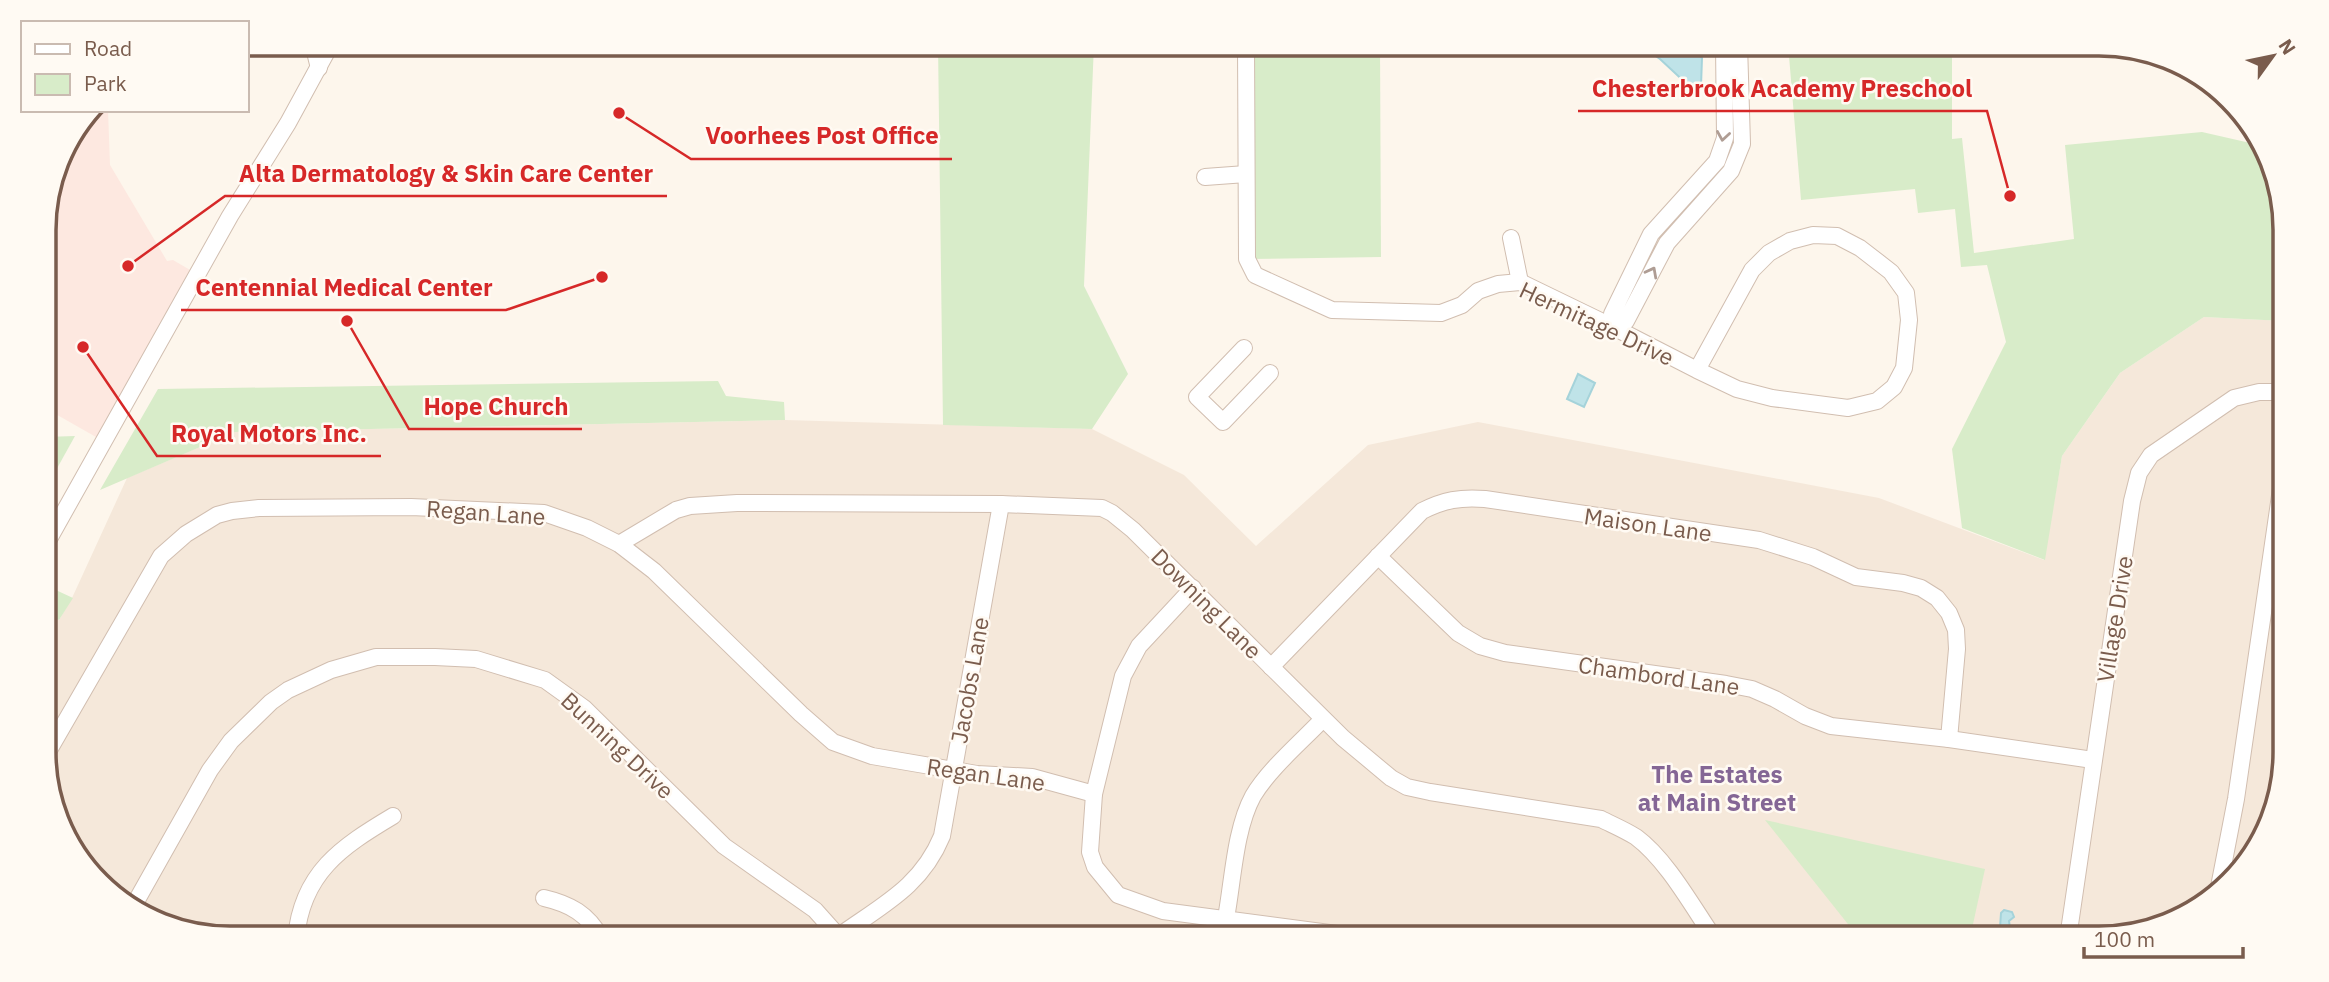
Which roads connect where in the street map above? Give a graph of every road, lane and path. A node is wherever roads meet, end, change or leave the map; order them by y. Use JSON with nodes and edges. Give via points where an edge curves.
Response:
{"nodes":[{"id":1,"x":316,"y":56,"type":"edge"},
{"id":2,"x":325,"y":56,"type":"edge"},
{"id":3,"x":1238,"y":56,"type":"edge"},
{"id":4,"x":1246,"y":56,"type":"edge"},
{"id":5,"x":1724,"y":56,"type":"edge"},
{"id":6,"x":1739,"y":56,"type":"edge"},
{"id":7,"x":319,"y":68,"type":"junction"},
{"id":8,"x":1246,"y":70,"type":"junction"},
{"id":9,"x":1246,"y":174,"type":"junction"},
{"id":10,"x":1205,"y":177,"type":"dead end"},
{"id":11,"x":1511,"y":238,"type":"dead end"},
{"id":12,"x":1520,"y":282,"type":"junction"},
{"id":13,"x":1615,"y":328,"type":"junction"},
{"id":14,"x":1244,"y":348,"type":"dead end"},
{"id":15,"x":1698,"y":370,"type":"junction"},
{"id":16,"x":1270,"y":373,"type":"dead end"},
{"id":17,"x":2273,"y":392,"type":"edge"},
{"id":18,"x":1001,"y":504,"type":"junction"},
{"id":19,"x":56,"y":526,"type":"edge"},
{"id":20,"x":619,"y":544,"type":"junction"},
{"id":21,"x":2273,"y":544,"type":"edge"},
{"id":22,"x":1378,"y":556,"type":"junction"},
{"id":23,"x":1193,"y":588,"type":"junction"},
{"id":24,"x":1271,"y":667,"type":"junction"},
{"id":25,"x":1323,"y":719,"type":"junction"},
{"id":26,"x":56,"y":738,"type":"edge"},
{"id":27,"x":1949,"y":739,"type":"junction"},
{"id":28,"x":2093,"y":760,"type":"junction"},
{"id":29,"x":953,"y":770,"type":"junction"},
{"id":30,"x":1094,"y":794,"type":"junction"},
{"id":31,"x":393,"y":816,"type":"dead end"},
{"id":32,"x":2221,"y":876,"type":"edge"},
{"id":33,"x":544,"y":898,"type":"dead end"},
{"id":34,"x":137,"y":899,"type":"edge"},
{"id":35,"x":1226,"y":918,"type":"junction"},
{"id":36,"x":298,"y":926,"type":"edge"},
{"id":37,"x":592,"y":926,"type":"edge"},
{"id":38,"x":829,"y":926,"type":"edge"},
{"id":39,"x":854,"y":926,"type":"edge"},
{"id":40,"x":1282,"y":926,"type":"edge"},
{"id":41,"x":1705,"y":926,"type":"edge"},
{"id":42,"x":2070,"y":926,"type":"edge"}],
"edges":[{"from":1,"to":7,"type":"street"},
{"from":2,"to":7,"type":"street"},
{"from":3,"to":8,"type":"street","name":"Hermitage Drive"},
{"from":4,"to":8,"type":"street","name":"Hermitage Drive"},
{"from":5,"to":13,"type":"street","one_way":true,"via":[[1725,138],[1717,161],[1651,234],[1612,314]]},
{"from":13,"to":6,"type":"street","one_way":true,"via":[[1626,321],[1667,243],[1731,171],[1742,144]]},
{"from":7,"to":19,"type":"street","via":[[230,216]]},
{"from":8,"to":9,"type":"street","name":"Hermitage Drive"},
{"from":9,"to":10,"type":"street"},
{"from":9,"to":12,"type":"street","name":"Hermitage Drive","via":[[1247,259],[1255,275],[1332,310],[1441,313],[1462,305],[1478,291]]},
{"from":11,"to":12,"type":"street"},
{"from":12,"to":13,"type":"street","name":"Hermitage Drive"},
{"from":13,"to":15,"type":"street","name":"Hermitage Drive"},
{"from":14,"to":16,"type":"street","via":[[1197,397],[1223,422]]},
{"from":15,"to":15,"type":"street","name":"Hermitage Drive","via":[[1772,398],[1849,408],[1877,401],[1895,387],[1904,368],[1909,320],[1906,293],[1891,272],[1837,236],[1813,235],[1790,241],[1752,270]]},
{"from":17,"to":28,"type":"street","name":"Village Drive","via":[[2234,398],[2142,465],[2132,501]]},
{"from":18,"to":20,"type":"street","name":"Downing Lane","via":[[690,506]]},
{"from":18,"to":23,"type":"street","name":"Downing Lane","via":[[1102,508],[1133,530]]},
{"from":18,"to":29,"type":"street","name":"Jacobs Lane"},
{"from":20,"to":26,"type":"street","name":"Regan Lane","via":[[544,513],[355,507],[259,508],[217,515],[161,556]]},
{"from":20,"to":29,"type":"street","name":"Regan Lane","via":[[654,571],[833,741],[872,757]]},
{"from":21,"to":32,"type":"street"},
{"from":22,"to":24,"type":"street","name":"Maison Lane"},
{"from":22,"to":27,"type":"street","name":"Chambord Lane","via":[[1458,633],[1480,646],[1752,689],[1831,726]]},
{"from":22,"to":27,"type":"street","name":"Maison Lane","via":[[1422,511],[1463,497],[1759,540],[1856,577],[1922,588],[1949,613],[1956,631]]},
{"from":23,"to":24,"type":"street","name":"Downing Lane"},
{"from":23,"to":30,"type":"street","via":[[1129,662]]},
{"from":24,"to":25,"type":"street","name":"Downing Lane"},
{"from":25,"to":35,"type":"street","via":[[1271,773],[1247,808]]},
{"from":25,"to":41,"type":"street","name":"Downing Lane","via":[[1407,787],[1601,820],[1619,827],[1651,852]]},
{"from":27,"to":28,"type":"street","name":"Chambord Lane"},
{"from":28,"to":42,"type":"street","name":"Village Drive"},
{"from":29,"to":30,"type":"street","name":"Regan Lane","via":[[1032,777]]},
{"from":29,"to":39,"type":"street","name":"Jacobs Lane","via":[[942,836],[932,858],[904,890]]},
{"from":30,"to":35,"type":"street","via":[[1090,852],[1095,867],[1118,895],[1163,911]]},
{"from":31,"to":36,"type":"street","via":[[328,861],[311,888]]},
{"from":33,"to":37,"type":"street","via":[[580,911]]},
{"from":34,"to":38,"type":"street","name":"Bunning Drive","via":[[210,770],[271,702],[331,670],[376,657],[435,657],[476,659],[545,680],[584,708],[724,846],[815,910]]},
{"from":35,"to":40,"type":"street"}]}
